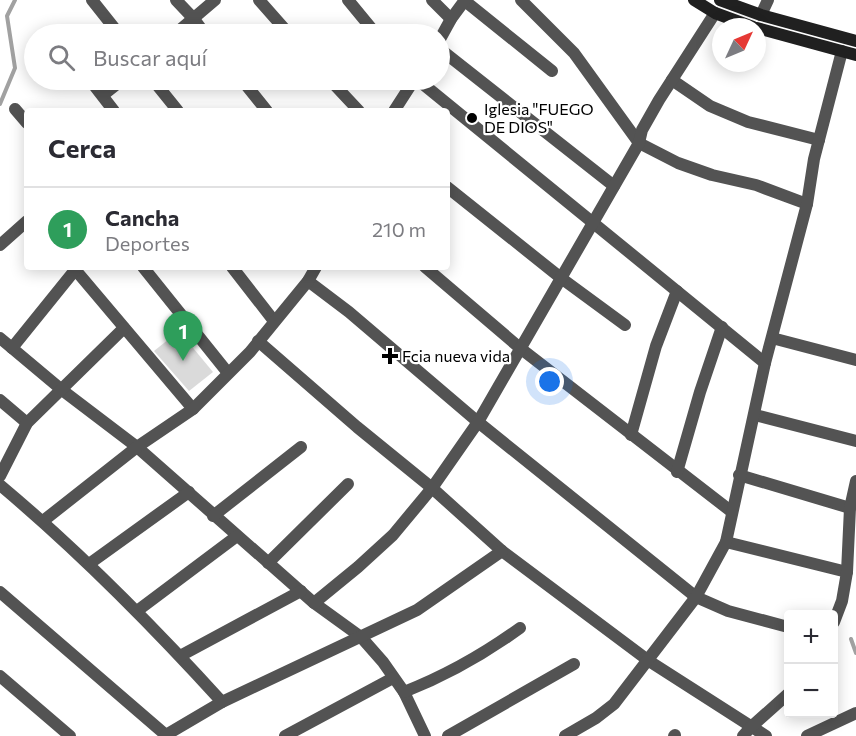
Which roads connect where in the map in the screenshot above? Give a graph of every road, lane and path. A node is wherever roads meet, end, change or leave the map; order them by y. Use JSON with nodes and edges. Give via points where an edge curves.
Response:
{"nodes":[{"id":1,"x":92,"y":0,"type":"edge"},
{"id":2,"x":176,"y":0,"type":"edge"},
{"id":3,"x":215,"y":0,"type":"edge"},
{"id":4,"x":259,"y":0,"type":"edge"},
{"id":5,"x":348,"y":0,"type":"edge"},
{"id":6,"x":432,"y":0,"type":"edge"},
{"id":7,"x":465,"y":0,"type":"edge"},
{"id":8,"x":521,"y":0,"type":"edge"},
{"id":9,"x":694,"y":0,"type":"edge"},
{"id":10,"x":720,"y":0,"type":"edge"},
{"id":11,"x":768,"y":0,"type":"edge"},
{"id":12,"x":715,"y":13,"type":"junction"},
{"id":13,"x":760,"y":15,"type":"junction"},
{"id":14,"x":728,"y":18,"type":"edge"},
{"id":15,"x":194,"y":19,"type":"junction"},
{"id":16,"x":451,"y":19,"type":"junction"},
{"id":17,"x":111,"y":24,"type":"edge"},
{"id":18,"x":188,"y":24,"type":"edge"},
{"id":19,"x":198,"y":24,"type":"edge"},
{"id":20,"x":280,"y":24,"type":"edge"},
{"id":21,"x":368,"y":24,"type":"edge"},
{"id":22,"x":448,"y":24,"type":"edge"},
{"id":23,"x":766,"y":31,"type":"edge"},
{"id":24,"x":856,"y":41,"type":"edge"},
{"id":25,"x":842,"y":51,"type":"junction"},
{"id":26,"x":856,"y":55,"type":"edge"},
{"id":27,"x":450,"y":57,"type":"edge"},
{"id":28,"x":552,"y":71,"type":"dead end"},
{"id":29,"x":672,"y":80,"type":"junction"},
{"id":30,"x":99,"y":90,"type":"edge"},
{"id":31,"x":109,"y":90,"type":"edge"},
{"id":32,"x":161,"y":90,"type":"edge"},
{"id":33,"x":250,"y":90,"type":"edge"},
{"id":34,"x":339,"y":90,"type":"edge"},
{"id":35,"x":409,"y":90,"type":"edge"},
{"id":36,"x":429,"y":90,"type":"edge"},
{"id":37,"x":103,"y":95,"type":"junction"},
{"id":38,"x":112,"y":108,"type":"edge"},
{"id":39,"x":176,"y":108,"type":"edge"},
{"id":40,"x":265,"y":108,"type":"edge"},
{"id":41,"x":356,"y":108,"type":"edge"},
{"id":42,"x":396,"y":108,"type":"edge"},
{"id":43,"x":15,"y":109,"type":"dead end"},
{"id":44,"x":24,"y":120,"type":"edge"},
{"id":45,"x":819,"y":140,"type":"junction"},
{"id":46,"x":639,"y":143,"type":"junction"},
{"id":47,"x":614,"y":186,"type":"junction"},
{"id":48,"x":450,"y":189,"type":"edge"},
{"id":49,"x":807,"y":204,"type":"junction"},
{"id":50,"x":593,"y":221,"type":"junction"},
{"id":51,"x":24,"y":224,"type":"edge"},
{"id":52,"x":0,"y":245,"type":"edge"},
{"id":53,"x":72,"y":270,"type":"edge"},
{"id":54,"x":76,"y":270,"type":"edge"},
{"id":55,"x":145,"y":270,"type":"edge"},
{"id":56,"x":234,"y":270,"type":"edge"},
{"id":57,"x":314,"y":270,"type":"edge"},
{"id":58,"x":429,"y":270,"type":"edge"},
{"id":59,"x":561,"y":278,"type":"junction"},
{"id":60,"x":308,"y":281,"type":"junction"},
{"id":61,"x":677,"y":291,"type":"junction"},
{"id":62,"x":274,"y":321,"type":"junction"},
{"id":63,"x":625,"y":325,"type":"dead end"},
{"id":64,"x":722,"y":327,"type":"junction"},
{"id":65,"x":124,"y":328,"type":"junction"},
{"id":66,"x":0,"y":338,"type":"edge"},
{"id":67,"x":772,"y":339,"type":"junction"},
{"id":68,"x":258,"y":341,"type":"junction"},
{"id":69,"x":12,"y":348,"type":"junction"},
{"id":70,"x":520,"y":348,"type":"junction"},
{"id":71,"x":856,"y":360,"type":"edge"},
{"id":72,"x":765,"y":363,"type":"junction"},
{"id":73,"x":228,"y":373,"type":"junction"},
{"id":74,"x":62,"y":390,"type":"junction"},
{"id":75,"x":0,"y":400,"type":"edge"},
{"id":76,"x":193,"y":408,"type":"junction"},
{"id":77,"x":755,"y":415,"type":"junction"},
{"id":78,"x":478,"y":422,"type":"junction"},
{"id":79,"x":27,"y":423,"type":"junction"},
{"id":80,"x":631,"y":435,"type":"junction"},
{"id":81,"x":856,"y":441,"type":"edge"},
{"id":82,"x":137,"y":447,"type":"junction"},
{"id":83,"x":301,"y":447,"type":"dead end"},
{"id":84,"x":677,"y":472,"type":"junction"},
{"id":85,"x":0,"y":476,"type":"edge"},
{"id":86,"x":739,"y":476,"type":"junction"},
{"id":87,"x":856,"y":481,"type":"edge"},
{"id":88,"x":348,"y":484,"type":"dead end"},
{"id":89,"x":0,"y":485,"type":"edge"},
{"id":90,"x":432,"y":488,"type":"junction"},
{"id":91,"x":189,"y":492,"type":"junction"},
{"id":92,"x":850,"y":508,"type":"junction"},
{"id":93,"x":732,"y":512,"type":"junction"},
{"id":94,"x":213,"y":516,"type":"junction"},
{"id":95,"x":43,"y":521,"type":"junction"},
{"id":96,"x":237,"y":536,"type":"junction"},
{"id":97,"x":726,"y":542,"type":"junction"},
{"id":98,"x":502,"y":551,"type":"junction"},
{"id":99,"x":268,"y":563,"type":"junction"},
{"id":100,"x":89,"y":564,"type":"junction"},
{"id":101,"x":848,"y":572,"type":"junction"},
{"id":102,"x":301,"y":591,"type":"junction"},
{"id":103,"x":0,"y":592,"type":"edge"},
{"id":104,"x":696,"y":597,"type":"junction"},
{"id":105,"x":314,"y":603,"type":"junction"},
{"id":106,"x":137,"y":611,"type":"junction"},
{"id":107,"x":838,"y":612,"type":"edge"},
{"id":108,"x":784,"y":626,"type":"edge"},
{"id":109,"x":520,"y":628,"type":"dead end"},
{"id":110,"x":361,"y":637,"type":"junction"},
{"id":111,"x":180,"y":656,"type":"junction"},
{"id":112,"x":649,"y":661,"type":"junction"},
{"id":113,"x":573,"y":664,"type":"dead end"},
{"id":114,"x":0,"y":676,"type":"edge"},
{"id":115,"x":393,"y":678,"type":"junction"},
{"id":116,"x":404,"y":692,"type":"junction"},
{"id":117,"x":784,"y":700,"type":"edge"},
{"id":118,"x":222,"y":702,"type":"junction"},
{"id":119,"x":856,"y":713,"type":"edge"},
{"id":120,"x":755,"y":733,"type":"edge"},
{"id":121,"x":167,"y":735,"type":"edge"},
{"id":122,"x":422,"y":735,"type":"edge"},
{"id":123,"x":70,"y":736,"type":"edge"},
{"id":124,"x":285,"y":736,"type":"edge"},
{"id":125,"x":448,"y":736,"type":"edge"},
{"id":126,"x":565,"y":736,"type":"edge"},
{"id":127,"x":807,"y":736,"type":"edge"}],
"edges":[{"from":1,"to":17,"type":"street"},
{"from":2,"to":15,"type":"street"},
{"from":3,"to":15,"type":"street"},
{"from":4,"to":20,"type":"street"},
{"from":5,"to":21,"type":"street"},
{"from":6,"to":16,"type":"street"},
{"from":7,"to":16,"type":"street"},
{"from":7,"to":28,"type":"street"},
{"from":8,"to":46,"type":"street","via":[[574,53]]},
{"from":9,"to":12,"type":"street"},
{"from":10,"to":13,"type":"street"},
{"from":11,"to":13,"type":"street"},
{"from":12,"to":14,"type":"street"},
{"from":12,"to":29,"type":"street"},
{"from":13,"to":24,"type":"street"},
{"from":15,"to":18,"type":"street"},
{"from":15,"to":19,"type":"street"},
{"from":16,"to":22,"type":"street"},
{"from":23,"to":25,"type":"street"},
{"from":25,"to":26,"type":"street"},
{"from":25,"to":45,"type":"street"},
{"from":27,"to":47,"type":"street"},
{"from":29,"to":45,"type":"street","via":[[710,106],[748,122]]},
{"from":29,"to":46,"type":"street","via":[[642,130]]},
{"from":30,"to":37,"type":"street"},
{"from":31,"to":37,"type":"street"},
{"from":32,"to":39,"type":"street"},
{"from":33,"to":40,"type":"street"},
{"from":34,"to":41,"type":"street"},
{"from":35,"to":42,"type":"street"},
{"from":36,"to":50,"type":"street"},
{"from":37,"to":38,"type":"street"},
{"from":43,"to":44,"type":"street"},
{"from":45,"to":49,"type":"street"},
{"from":46,"to":47,"type":"street"},
{"from":46,"to":49,"type":"street","via":[[712,175],[756,185]]},
{"from":47,"to":50,"type":"street"},
{"from":48,"to":59,"type":"street"},
{"from":49,"to":67,"type":"street"},
{"from":50,"to":59,"type":"street"},
{"from":50,"to":61,"type":"street"},
{"from":51,"to":52,"type":"street"},
{"from":53,"to":69,"type":"street"},
{"from":54,"to":65,"type":"street"},
{"from":55,"to":73,"type":"street"},
{"from":56,"to":62,"type":"street"},
{"from":57,"to":60,"type":"street"},
{"from":58,"to":70,"type":"street"},
{"from":59,"to":63,"type":"street"},
{"from":59,"to":70,"type":"street"},
{"from":60,"to":62,"type":"street"},
{"from":60,"to":78,"type":"street"},
{"from":61,"to":64,"type":"street"},
{"from":61,"to":80,"type":"street","via":[[656,346]]},
{"from":62,"to":68,"type":"street"},
{"from":64,"to":72,"type":"street"},
{"from":64,"to":84,"type":"street"},
{"from":65,"to":74,"type":"street"},
{"from":65,"to":76,"type":"street"},
{"from":66,"to":69,"type":"street"},
{"from":67,"to":71,"type":"street"},
{"from":67,"to":72,"type":"street"},
{"from":68,"to":73,"type":"street"},
{"from":68,"to":90,"type":"street"},
{"from":69,"to":74,"type":"street"},
{"from":70,"to":78,"type":"street"},
{"from":70,"to":80,"type":"street"},
{"from":72,"to":77,"type":"street"},
{"from":73,"to":76,"type":"street"},
{"from":74,"to":79,"type":"street"},
{"from":74,"to":82,"type":"street"},
{"from":75,"to":79,"type":"street"},
{"from":76,"to":82,"type":"street"},
{"from":77,"to":81,"type":"street"},
{"from":77,"to":86,"type":"street"},
{"from":78,"to":90,"type":"street"},
{"from":78,"to":104,"type":"street"},
{"from":79,"to":85,"type":"street"},
{"from":80,"to":84,"type":"street"},
{"from":82,"to":91,"type":"street"},
{"from":82,"to":95,"type":"street"},
{"from":83,"to":94,"type":"street"},
{"from":84,"to":93,"type":"street"},
{"from":86,"to":92,"type":"street"},
{"from":86,"to":93,"type":"street"},
{"from":87,"to":92,"type":"street"},
{"from":88,"to":99,"type":"street"},
{"from":89,"to":95,"type":"street"},
{"from":90,"to":98,"type":"street"},
{"from":90,"to":105,"type":"street","via":[[393,535]]},
{"from":91,"to":94,"type":"street"},
{"from":91,"to":100,"type":"street"},
{"from":92,"to":101,"type":"street"},
{"from":93,"to":97,"type":"street"},
{"from":94,"to":96,"type":"street"},
{"from":95,"to":100,"type":"street"},
{"from":96,"to":99,"type":"street"},
{"from":96,"to":106,"type":"street"},
{"from":97,"to":101,"type":"street"},
{"from":97,"to":104,"type":"street"},
{"from":98,"to":110,"type":"street","via":[[417,610]]},
{"from":98,"to":112,"type":"street"},
{"from":99,"to":102,"type":"street"},
{"from":100,"to":106,"type":"street"},
{"from":101,"to":107,"type":"street"},
{"from":102,"to":105,"type":"street"},
{"from":102,"to":111,"type":"street"},
{"from":103,"to":121,"type":"street"},
{"from":104,"to":108,"type":"street","via":[[728,611]]},
{"from":104,"to":112,"type":"street"},
{"from":105,"to":110,"type":"street"},
{"from":106,"to":111,"type":"street"},
{"from":109,"to":116,"type":"street","via":[[446,673]]},
{"from":110,"to":115,"type":"street"},
{"from":110,"to":118,"type":"street"},
{"from":111,"to":118,"type":"street"},
{"from":112,"to":120,"type":"street"},
{"from":112,"to":126,"type":"street","via":[[614,704]]},
{"from":113,"to":125,"type":"street"},
{"from":114,"to":123,"type":"street"},
{"from":115,"to":116,"type":"street"},
{"from":115,"to":124,"type":"street"},
{"from":116,"to":122,"type":"street"},
{"from":117,"to":120,"type":"street"},
{"from":118,"to":121,"type":"street"},
{"from":119,"to":127,"type":"street"}]}
